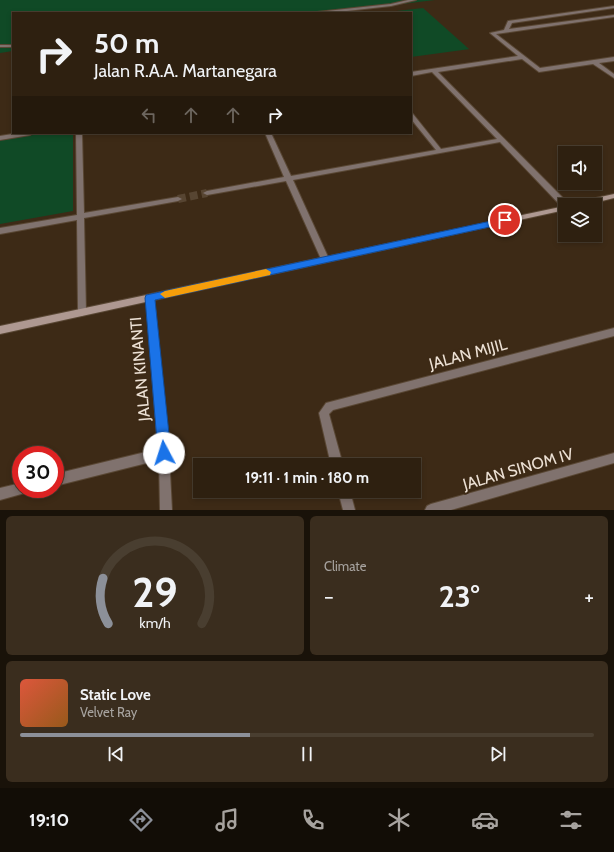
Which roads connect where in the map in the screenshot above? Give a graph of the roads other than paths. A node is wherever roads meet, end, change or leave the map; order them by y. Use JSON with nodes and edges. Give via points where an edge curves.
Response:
{"nodes":[{"id":1,"x":414,"y":0,"type":"edge"},
{"id":2,"x":614,"y":7,"type":"edge"},
{"id":3,"x":326,"y":12,"type":"edge"},
{"id":4,"x":614,"y":16,"type":"edge"},
{"id":5,"x":506,"y":31,"type":"junction"},
{"id":6,"x":0,"y":46,"type":"edge"},
{"id":7,"x":12,"y":46,"type":"edge"},
{"id":8,"x":523,"y":57,"type":"junction"},
{"id":9,"x":614,"y":59,"type":"edge"},
{"id":10,"x":594,"y":62,"type":"junction"},
{"id":11,"x":434,"y":71,"type":"junction"},
{"id":12,"x":412,"y":74,"type":"edge"},
{"id":13,"x":614,"y":76,"type":"edge"},
{"id":14,"x":412,"y":116,"type":"edge"},
{"id":15,"x":24,"y":134,"type":"edge"},
{"id":16,"x":79,"y":134,"type":"edge"},
{"id":17,"x":268,"y":134,"type":"edge"},
{"id":18,"x":0,"y":138,"type":"edge"},
{"id":19,"x":500,"y":140,"type":"junction"},
{"id":20,"x":440,"y":151,"type":"junction"},
{"id":21,"x":288,"y":178,"type":"junction"},
{"id":22,"x":207,"y":193,"type":"tunnel mouth"},
{"id":23,"x":614,"y":196,"type":"edge"},
{"id":24,"x":178,"y":199,"type":"tunnel mouth"},
{"id":25,"x":558,"y":199,"type":"edge"},
{"id":26,"x":602,"y":199,"type":"edge"},
{"id":27,"x":558,"y":208,"type":"edge"},
{"id":28,"x":81,"y":217,"type":"junction"},
{"id":29,"x":0,"y":231,"type":"edge"},
{"id":30,"x":325,"y":259,"type":"junction"},
{"id":31,"x":150,"y":298,"type":"junction"},
{"id":32,"x":82,"y":312,"type":"junction"},
{"id":33,"x":0,"y":330,"type":"edge"},
{"id":34,"x":614,"y":332,"type":"edge"},
{"id":35,"x":164,"y":453,"type":"junction"},
{"id":36,"x":336,"y":458,"type":"edge"},
{"id":37,"x":614,"y":458,"type":"edge"},
{"id":38,"x":64,"y":478,"type":"edge"},
{"id":39,"x":12,"y":491,"type":"edge"},
{"id":40,"x":0,"y":494,"type":"edge"},
{"id":41,"x":346,"y":498,"type":"edge"},
{"id":42,"x":166,"y":510,"type":"edge"},
{"id":43,"x":349,"y":510,"type":"edge"},
{"id":44,"x":431,"y":510,"type":"edge"}],
"edges":[{"from":1,"to":3,"type":"street"},
{"from":2,"to":5,"type":"street","via":[[510,22]]},
{"from":4,"to":5,"type":"street"},
{"from":5,"to":8,"type":"street","via":[[492,33]]},
{"from":6,"to":7,"type":"street"},
{"from":8,"to":10,"type":"street","via":[[539,70]]},
{"from":8,"to":11,"type":"street"},
{"from":9,"to":10,"type":"street"},
{"from":10,"to":13,"type":"street"},
{"from":11,"to":12,"type":"street"},
{"from":11,"to":19,"type":"street"},
{"from":14,"to":20,"type":"street"},
{"from":15,"to":18,"type":"street"},
{"from":16,"to":28,"type":"street"},
{"from":17,"to":21,"type":"street"},
{"from":19,"to":20,"type":"street"},
{"from":19,"to":25,"type":"street"},
{"from":20,"to":21,"type":"street"},
{"from":21,"to":22,"type":"street"},
{"from":21,"to":30,"type":"street"},
{"from":23,"to":26,"type":"main road"},
{"from":24,"to":28,"type":"street"},
{"from":27,"to":30,"type":"main road"},
{"from":28,"to":29,"type":"street"},
{"from":28,"to":32,"type":"street"},
{"from":30,"to":31,"type":"main road"},
{"from":31,"to":32,"type":"main road"},
{"from":31,"to":35,"type":"street","name":"JALAN KINANTI"},
{"from":32,"to":33,"type":"main road"},
{"from":34,"to":36,"type":"street","name":"JALAN MIJIL","via":[[330,406],[324,412]]},
{"from":35,"to":38,"type":"street"},
{"from":35,"to":42,"type":"street","name":"JALAN KINANTI"},
{"from":37,"to":44,"type":"street","name":"JALAN SINOM IV"},
{"from":39,"to":40,"type":"street"},
{"from":41,"to":43,"type":"street"}]}
